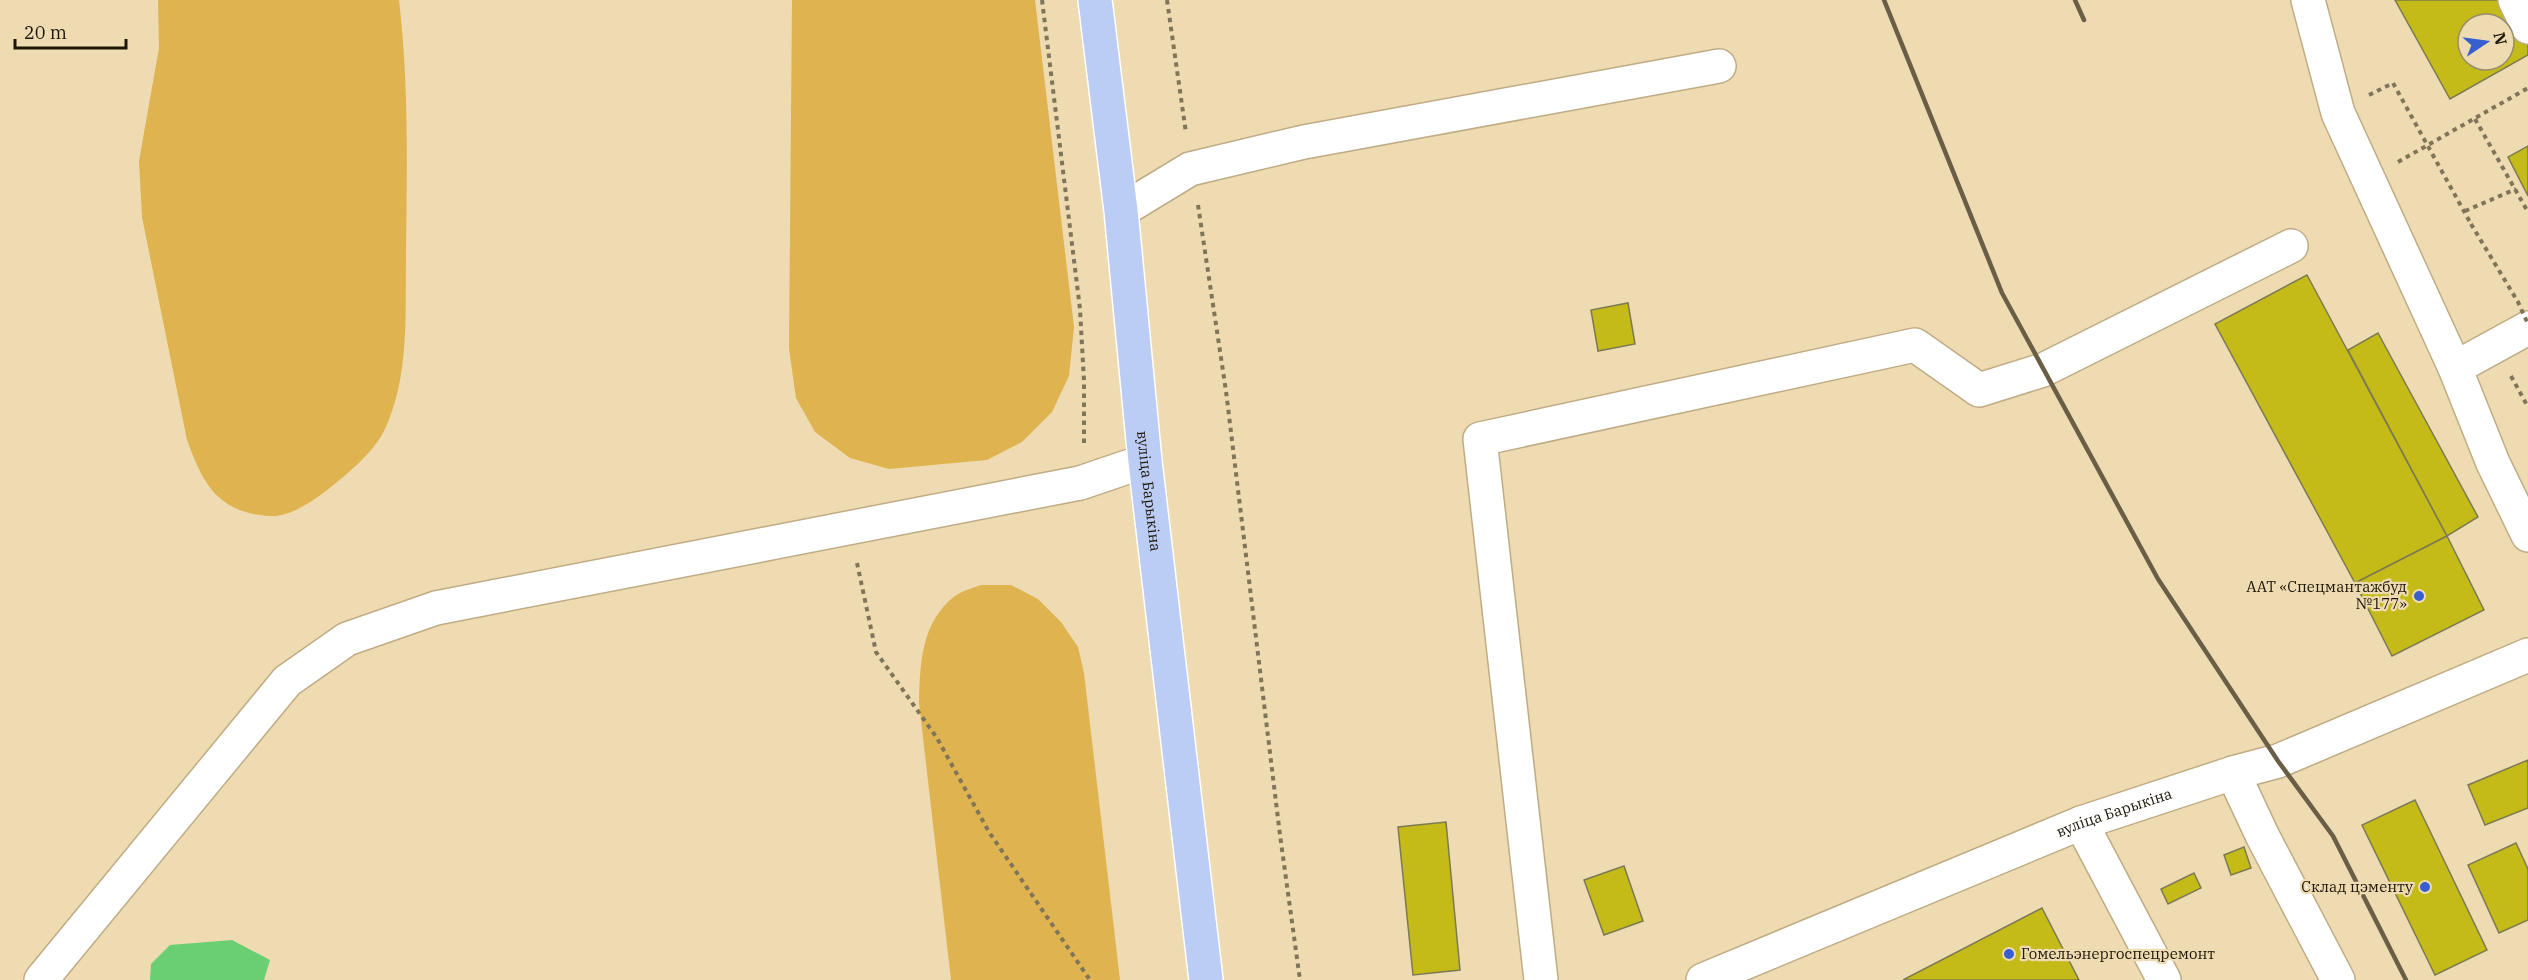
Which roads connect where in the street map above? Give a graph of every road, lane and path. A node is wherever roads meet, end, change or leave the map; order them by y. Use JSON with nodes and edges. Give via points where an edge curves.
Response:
{"nodes":[{"id":1,"x":1042,"y":0,"type":"edge"},
{"id":2,"x":1095,"y":0,"type":"edge"},
{"id":3,"x":1167,"y":0,"type":"edge"},
{"id":4,"x":2308,"y":0,"type":"edge"},
{"id":5,"x":2515,"y":0,"type":"edge"},
{"id":6,"x":2528,"y":27,"type":"edge"},
{"id":7,"x":1719,"y":66,"type":"dead end"},
{"id":8,"x":2526,"y":89,"type":"edge"},
{"id":9,"x":2528,"y":94,"type":"edge"},
{"id":10,"x":2475,"y":118,"type":"junction"},
{"id":11,"x":1190,"y":169,"type":"junction"},
{"id":12,"x":2366,"y":174,"type":"junction"},
{"id":13,"x":2516,"y":189,"type":"junction"},
{"id":14,"x":1121,"y":211,"type":"junction"},
{"id":15,"x":2465,"y":211,"type":"dead end"},
{"id":16,"x":2528,"y":212,"type":"edge"},
{"id":17,"x":2471,"y":224,"type":"dead end"},
{"id":18,"x":2291,"y":246,"type":"dead end"},
{"id":19,"x":2528,"y":326,"type":"edge"},
{"id":20,"x":2455,"y":368,"type":"junction"},
{"id":21,"x":1145,"y":461,"type":"junction"},
{"id":22,"x":1080,"y":483,"type":"junction"},
{"id":23,"x":849,"y":527,"type":"junction"},
{"id":24,"x":2528,"y":535,"type":"edge"},
{"id":25,"x":2528,"y":655,"type":"edge"},
{"id":26,"x":2233,"y":773,"type":"junction"},
{"id":27,"x":2081,"y":823,"type":"junction"},
{"id":28,"x":1717,"y":978,"type":"edge"},
{"id":29,"x":41,"y":980,"type":"edge"},
{"id":30,"x":1090,"y":980,"type":"edge"},
{"id":31,"x":1206,"y":980,"type":"edge"},
{"id":32,"x":1300,"y":980,"type":"edge"},
{"id":33,"x":1541,"y":980,"type":"edge"},
{"id":34,"x":2164,"y":980,"type":"edge"},
{"id":35,"x":2338,"y":980,"type":"edge"}],
"edges":[{"from":1,"to":22,"type":"path","via":[[1080,309],[1084,413]]},
{"from":2,"to":14,"type":"main road","name":"вуліца Барыкіна"},
{"from":3,"to":11,"type":"path"},
{"from":4,"to":12,"type":"lane","via":[[2338,113]]},
{"from":5,"to":6,"type":"lane"},
{"from":7,"to":11,"type":"lane","via":[[1315,140]]},
{"from":8,"to":9,"type":"path"},
{"from":8,"to":10,"type":"path"},
{"from":10,"to":12,"type":"path","via":[[2380,174]]},
{"from":10,"to":13,"type":"path"},
{"from":11,"to":14,"type":"lane"},
{"from":11,"to":32,"type":"path","via":[[1226,391]]},
{"from":12,"to":20,"type":"lane"},
{"from":13,"to":15,"type":"path"},
{"from":13,"to":16,"type":"path"},
{"from":14,"to":21,"type":"main road","name":"вуліца Барыкіна"},
{"from":17,"to":19,"type":"path","bridge":true},
{"from":18,"to":33,"type":"lane","via":[[2043,370],[1979,390],[1915,345],[1480,439]]},
{"from":19,"to":20,"type":"lane"},
{"from":20,"to":24,"type":"lane","via":[[2493,463]]},
{"from":21,"to":22,"type":"lane"},
{"from":21,"to":31,"type":"main road","name":"вуліца Барыкіна"},
{"from":22,"to":23,"type":"lane"},
{"from":23,"to":29,"type":"lane","via":[[436,608],[347,639],[287,681]]},
{"from":23,"to":30,"type":"path","via":[[876,652],[936,738],[989,832]]},
{"from":25,"to":26,"type":"lane","name":"вуліца Барыкіна","via":[[2278,761]]},
{"from":26,"to":27,"type":"lane","name":"вуліца Барыкіна"},
{"from":26,"to":35,"type":"lane"},
{"from":27,"to":28,"type":"lane","name":"вуліца Барыкіна"},
{"from":27,"to":34,"type":"lane"}]}
